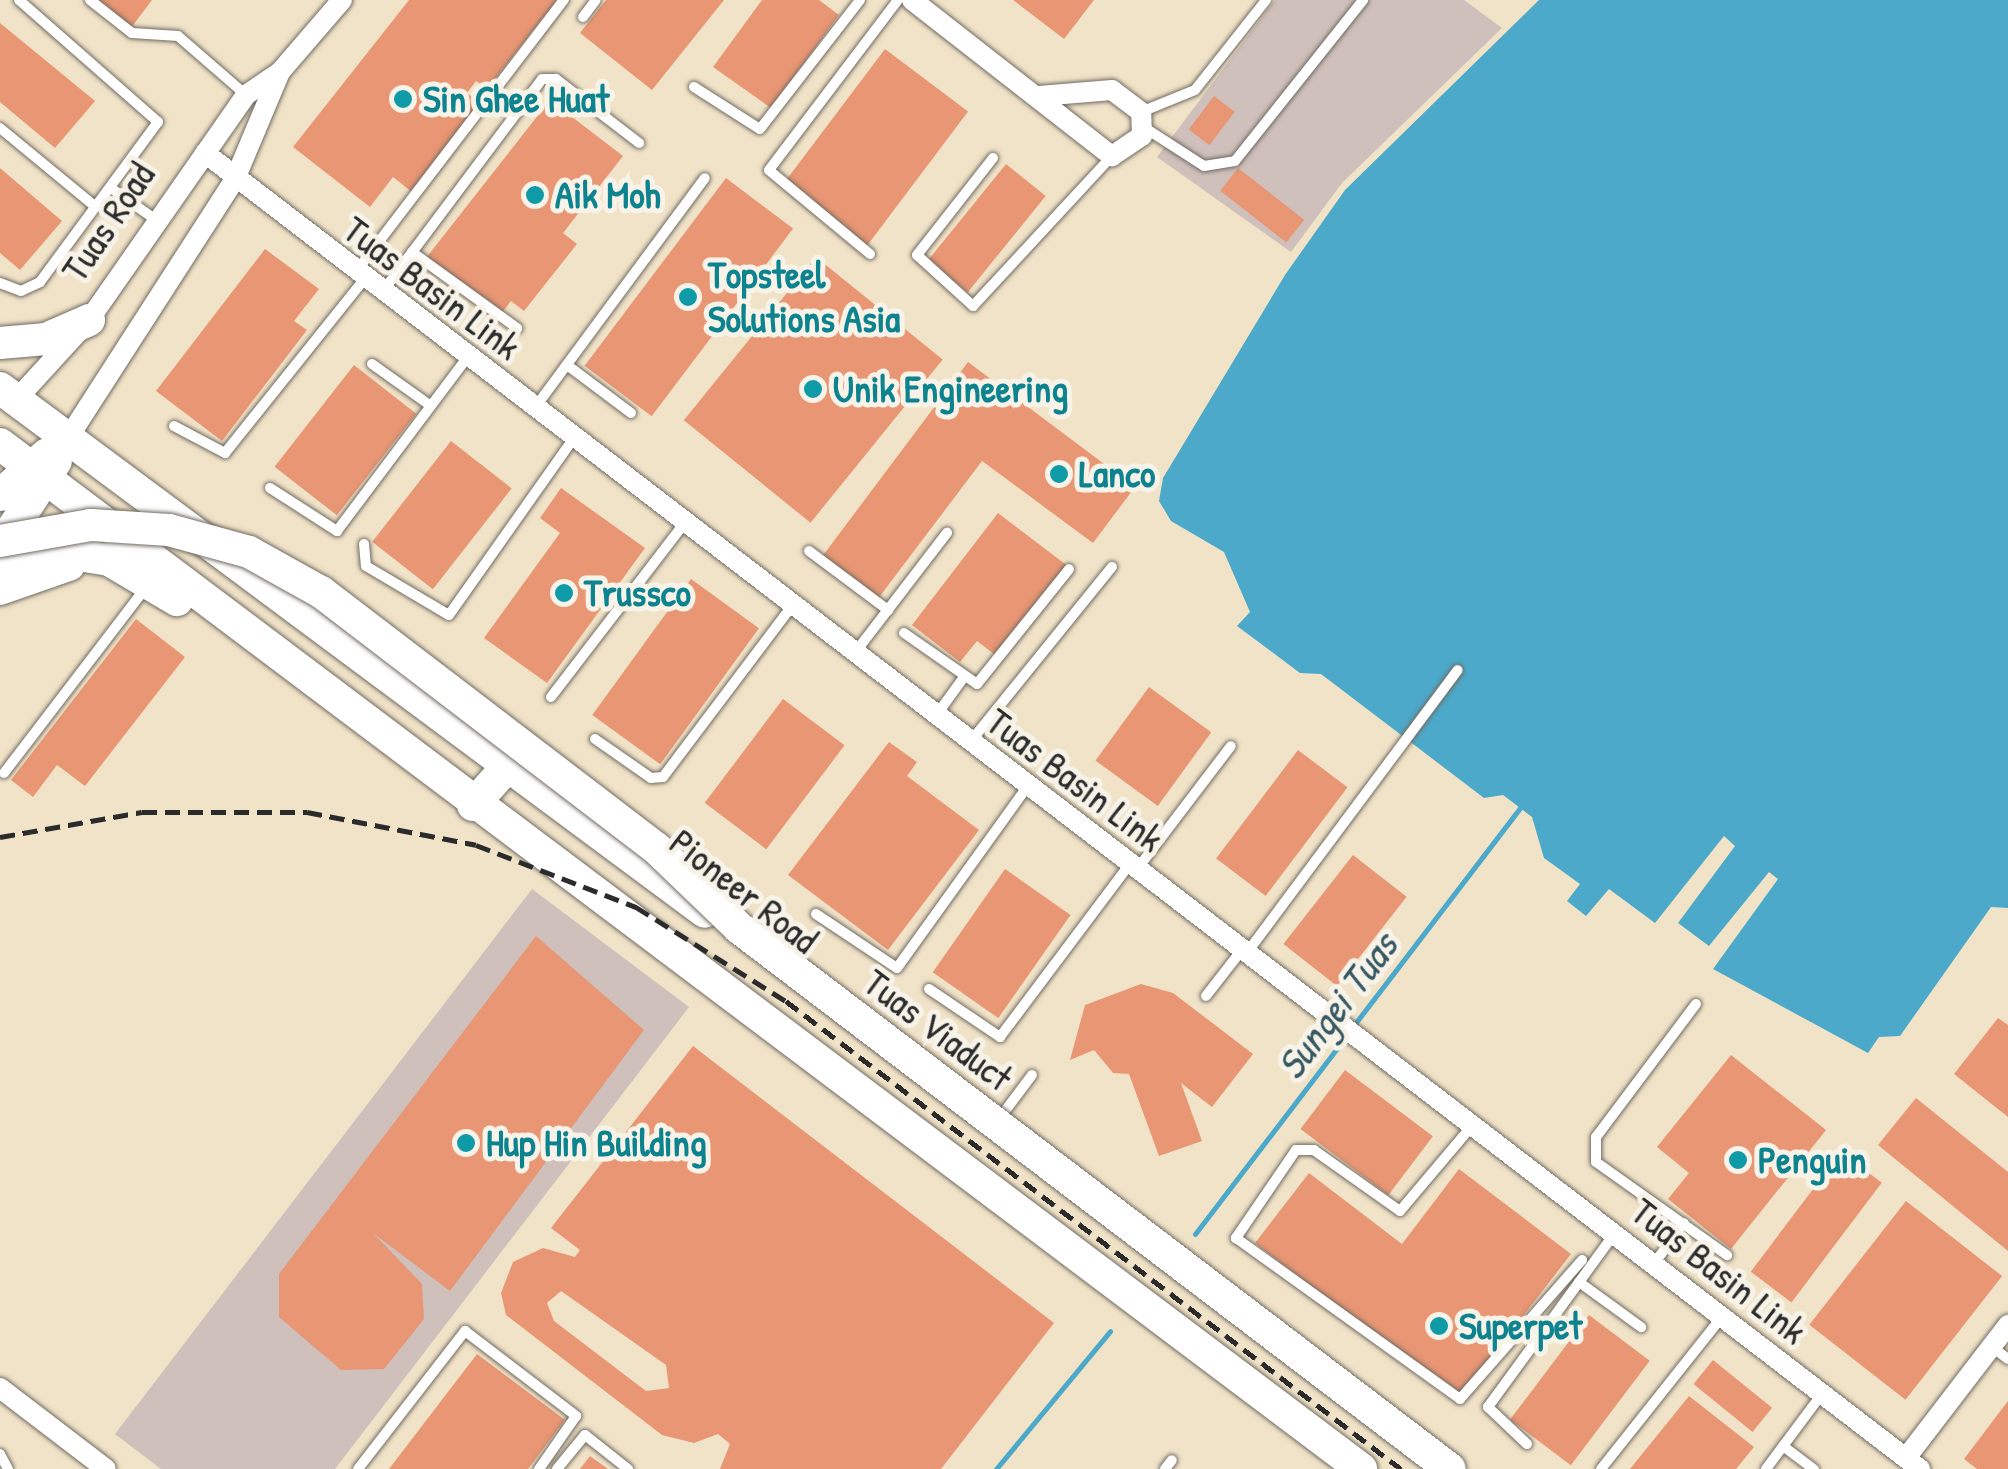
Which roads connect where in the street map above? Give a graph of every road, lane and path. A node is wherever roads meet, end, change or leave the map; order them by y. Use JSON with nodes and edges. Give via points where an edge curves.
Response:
{"nodes":[{"id":1,"x":19,"y":0,"type":"edge"},
{"id":2,"x":90,"y":0,"type":"edge"},
{"id":3,"x":342,"y":0,"type":"edge"},
{"id":4,"x":564,"y":0,"type":"edge"},
{"id":5,"x":596,"y":0,"type":"edge"},
{"id":6,"x":860,"y":0,"type":"edge"},
{"id":7,"x":898,"y":0,"type":"edge"},
{"id":8,"x":912,"y":0,"type":"edge"},
{"id":9,"x":1266,"y":0,"type":"edge"},
{"id":10,"x":1363,"y":0,"type":"edge"},
{"id":11,"x":583,"y":17,"type":"dead end"},
{"id":12,"x":280,"y":72,"type":"junction"},
{"id":13,"x":694,"y":87,"type":"dead end"},
{"id":14,"x":246,"y":96,"type":"junction"},
{"id":15,"x":1039,"y":96,"type":"junction"},
{"id":16,"x":1143,"y":120,"type":"junction"},
{"id":17,"x":0,"y":128,"type":"edge"},
{"id":18,"x":639,"y":142,"type":"dead end"},
{"id":19,"x":205,"y":153,"type":"junction"},
{"id":20,"x":1112,"y":156,"type":"junction"},
{"id":21,"x":993,"y":158,"type":"dead end"},
{"id":22,"x":706,"y":178,"type":"dead end"},
{"id":23,"x":236,"y":180,"type":"junction"},
{"id":24,"x":111,"y":188,"type":"junction"},
{"id":25,"x":96,"y":207,"type":"junction"},
{"id":26,"x":156,"y":220,"type":"junction"},
{"id":27,"x":412,"y":252,"type":"junction"},
{"id":28,"x":870,"y":254,"type":"dead end"},
{"id":29,"x":0,"y":283,"type":"edge"},
{"id":30,"x":366,"y":283,"type":"junction"},
{"id":31,"x":90,"y":320,"type":"junction"},
{"id":32,"x":517,"y":328,"type":"dead end"},
{"id":33,"x":0,"y":343,"type":"edge"},
{"id":34,"x":466,"y":358,"type":"junction"},
{"id":35,"x":372,"y":364,"type":"dead end"},
{"id":36,"x":567,"y":365,"type":"junction"},
{"id":37,"x":5,"y":402,"type":"edge"},
{"id":38,"x":431,"y":406,"type":"junction"},
{"id":39,"x":534,"y":410,"type":"junction"},
{"id":40,"x":631,"y":413,"type":"dead end"},
{"id":41,"x":174,"y":426,"type":"dead end"},
{"id":42,"x":70,"y":435,"type":"junction"},
{"id":43,"x":573,"y":440,"type":"junction"},
{"id":44,"x":0,"y":444,"type":"edge"},
{"id":45,"x":39,"y":471,"type":"junction"},
{"id":46,"x":270,"y":488,"type":"dead end"},
{"id":47,"x":0,"y":495,"type":"edge"},
{"id":48,"x":684,"y":525,"type":"junction"},
{"id":49,"x":947,"y":533,"type":"dead end"},
{"id":50,"x":0,"y":544,"type":"edge"},
{"id":51,"x":364,"y":544,"type":"dead end"},
{"id":52,"x":810,"y":551,"type":"dead end"},
{"id":53,"x":0,"y":559,"type":"edge"},
{"id":54,"x":1112,"y":567,"type":"dead end"},
{"id":55,"x":1069,"y":569,"type":"dead end"},
{"id":56,"x":138,"y":578,"type":"junction"},
{"id":57,"x":0,"y":589,"type":"edge"},
{"id":58,"x":206,"y":604,"type":"junction"},
{"id":59,"x":791,"y":607,"type":"junction"},
{"id":60,"x":888,"y":610,"type":"junction"},
{"id":61,"x":904,"y":633,"type":"dead end"},
{"id":62,"x":854,"y":655,"type":"junction"},
{"id":63,"x":1458,"y":670,"type":"dead end"},
{"id":64,"x":964,"y":677,"type":"junction"},
{"id":65,"x":551,"y":697,"type":"dead end"},
{"id":66,"x":935,"y":717,"type":"junction"},
{"id":67,"x":594,"y":738,"type":"dead end"},
{"id":68,"x":970,"y":744,"type":"junction"},
{"id":69,"x":1232,"y":746,"type":"dead end"},
{"id":70,"x":512,"y":760,"type":"junction"},
{"id":71,"x":4,"y":774,"type":"dead end"},
{"id":72,"x":1027,"y":788,"type":"junction"},
{"id":73,"x":472,"y":805,"type":"junction"},
{"id":74,"x":1133,"y":868,"type":"junction"},
{"id":75,"x":816,"y":914,"type":"dead end"},
{"id":76,"x":1244,"y":953,"type":"junction"},
{"id":77,"x":929,"y":989,"type":"dead end"},
{"id":78,"x":1206,"y":996,"type":"dead end"},
{"id":79,"x":1696,"y":1004,"type":"dead end"},
{"id":80,"x":1032,"y":1075,"type":"dead end"},
{"id":81,"x":1472,"y":1126,"type":"junction"},
{"id":82,"x":989,"y":1131,"type":"junction"},
{"id":83,"x":1684,"y":1224,"type":"junction"},
{"id":84,"x":1614,"y":1234,"type":"junction"},
{"id":85,"x":1727,"y":1255,"type":"dead end"},
{"id":86,"x":1582,"y":1260,"type":"dead end"},
{"id":87,"x":1653,"y":1265,"type":"junction"},
{"id":88,"x":1579,"y":1282,"type":"junction"},
{"id":89,"x":1721,"y":1318,"type":"junction"},
{"id":90,"x":2008,"y":1326,"type":"edge"},
{"id":91,"x":1641,"y":1327,"type":"dead end"},
{"id":92,"x":2000,"y":1354,"type":"edge"},
{"id":93,"x":0,"y":1388,"type":"edge"},
{"id":94,"x":1822,"y":1394,"type":"junction"},
{"id":95,"x":1527,"y":1444,"type":"dead end"},
{"id":96,"x":1784,"y":1446,"type":"junction"},
{"id":97,"x":0,"y":1454,"type":"edge"},
{"id":98,"x":1913,"y":1464,"type":"edge"},
{"id":99,"x":8,"y":1469,"type":"edge"},
{"id":100,"x":106,"y":1469,"type":"edge"},
{"id":101,"x":358,"y":1469,"type":"edge"},
{"id":102,"x":539,"y":1469,"type":"edge"},
{"id":103,"x":557,"y":1469,"type":"edge"},
{"id":104,"x":628,"y":1469,"type":"edge"},
{"id":105,"x":1360,"y":1469,"type":"edge"},
{"id":106,"x":1430,"y":1469,"type":"edge"},
{"id":107,"x":1450,"y":1469,"type":"edge"},
{"id":108,"x":1601,"y":1469,"type":"edge"},
{"id":109,"x":1766,"y":1469,"type":"edge"},
{"id":110,"x":1814,"y":1469,"type":"edge"}],
"edges":[{"from":1,"to":24,"type":"lane","via":[[156,116]]},
{"from":2,"to":14,"type":"lane","via":[[132,33],[178,36]]},
{"from":3,"to":12,"type":"street","name":"Tuas Road"},
{"from":4,"to":30,"type":"lane"},
{"from":5,"to":11,"type":"lane"},
{"from":6,"to":13,"type":"lane","via":[[762,128]]},
{"from":7,"to":28,"type":"lane","via":[[769,170]]},
{"from":8,"to":15,"type":"street"},
{"from":9,"to":16,"type":"lane","via":[[1195,90]]},
{"from":10,"to":16,"type":"lane","via":[[1235,161],[1204,166]]},
{"from":12,"to":14,"type":"street","name":"Tuas Road"},
{"from":12,"to":23,"type":"street","name":"Tuas Road"},
{"from":14,"to":19,"type":"street","name":"Tuas Road"},
{"from":15,"to":16,"type":"street","via":[[1112,90]]},
{"from":15,"to":20,"type":"street"},
{"from":16,"to":20,"type":"street","via":[[1124,155]]},
{"from":17,"to":25,"type":"lane"},
{"from":18,"to":27,"type":"lane","via":[[556,79],[542,80]]},
{"from":19,"to":23,"type":"street","name":"Tuas Basin Link"},
{"from":19,"to":26,"type":"street","name":"Tuas Road"},
{"from":20,"to":21,"type":"lane","via":[[973,306],[917,256]]},
{"from":22,"to":36,"type":"lane"},
{"from":23,"to":30,"type":"street","name":"Tuas Basin Link"},
{"from":23,"to":42,"type":"street","name":"Tuas Road"},
{"from":24,"to":25,"type":"lane"},
{"from":24,"to":26,"type":"lane"},
{"from":25,"to":29,"type":"lane","via":[[40,282],[21,291]]},
{"from":26,"to":31,"type":"street","name":"Tuas Road"},
{"from":27,"to":30,"type":"lane"},
{"from":27,"to":32,"type":"lane"},
{"from":30,"to":34,"type":"street","name":"Tuas Basin Link"},
{"from":30,"to":41,"type":"lane","via":[[225,454]]},
{"from":31,"to":33,"type":"main road","via":[[46,338]]},
{"from":31,"to":37,"type":"street","name":"Tuas Road"},
{"from":34,"to":38,"type":"lane"},
{"from":34,"to":39,"type":"street","name":"Tuas Basin Link"},
{"from":35,"to":38,"type":"lane"},
{"from":36,"to":39,"type":"lane"},
{"from":36,"to":40,"type":"lane"},
{"from":37,"to":42,"type":"main road","name":"Pioneer Road"},
{"from":38,"to":46,"type":"lane","via":[[337,531]]},
{"from":39,"to":43,"type":"street","name":"Tuas Basin Link"},
{"from":42,"to":45,"type":"main road","name":"Tuas Road"},
{"from":42,"to":70,"type":"main road","name":"Pioneer Road"},
{"from":43,"to":48,"type":"street","name":"Tuas Basin Link"},
{"from":43,"to":51,"type":"lane","via":[[449,615],[366,566]]},
{"from":44,"to":45,"type":"main road"},
{"from":45,"to":47,"type":"main road","name":"Tuas Road"},
{"from":45,"to":50,"type":"main road","name":"Tuas Road"},
{"from":45,"to":58,"type":"main road"},
{"from":48,"to":59,"type":"street","name":"Tuas Basin Link"},
{"from":48,"to":65,"type":"lane"},
{"from":49,"to":60,"type":"lane"},
{"from":50,"to":107,"type":"main road","name":"Tuas Viaduct","bridge":true,"via":[[91,525],[169,530],[249,552],[321,592],[656,848],[738,928]]},
{"from":52,"to":60,"type":"lane"},
{"from":53,"to":56,"type":"main road","via":[[47,550]]},
{"from":54,"to":68,"type":"lane"},
{"from":55,"to":64,"type":"lane","via":[[980,682]]},
{"from":56,"to":57,"type":"main road","via":[[56,565]]},
{"from":56,"to":58,"type":"main road"},
{"from":56,"to":71,"type":"lane"},
{"from":58,"to":73,"type":"main road"},
{"from":59,"to":62,"type":"street","name":"Tuas Basin Link"},
{"from":59,"to":67,"type":"lane","via":[[664,777],[651,778]]},
{"from":60,"to":62,"type":"lane"},
{"from":61,"to":64,"type":"lane"},
{"from":62,"to":66,"type":"street","name":"Tuas Basin Link"},
{"from":63,"to":76,"type":"lane"},
{"from":64,"to":66,"type":"lane"},
{"from":66,"to":68,"type":"street","name":"Tuas Basin Link"},
{"from":68,"to":72,"type":"street","name":"Tuas Basin Link"},
{"from":69,"to":74,"type":"lane"},
{"from":70,"to":73,"type":"main road"},
{"from":70,"to":82,"type":"main road","name":"Pioneer Road"},
{"from":72,"to":74,"type":"street","name":"Tuas Basin Link"},
{"from":72,"to":75,"type":"lane","via":[[896,968]]},
{"from":73,"to":105,"type":"main road"},
{"from":74,"to":76,"type":"street","name":"Tuas Basin Link"},
{"from":74,"to":77,"type":"lane","via":[[1000,1038]]},
{"from":76,"to":78,"type":"lane"},
{"from":76,"to":81,"type":"street","name":"Tuas Basin Link"},
{"from":79,"to":83,"type":"lane","via":[[1596,1137],[1596,1162]]},
{"from":80,"to":82,"type":"lane"},
{"from":81,"to":84,"type":"street","name":"Tuas Basin Link"},
{"from":81,"to":86,"type":"lane","via":[[1400,1211],[1314,1150],[1296,1150],[1236,1238],[1460,1400]]},
{"from":82,"to":106,"type":"main road","name":"Pioneer Road"},
{"from":83,"to":85,"type":"lane"},
{"from":83,"to":87,"type":"lane"},
{"from":84,"to":87,"type":"street","name":"Tuas Basin Link"},
{"from":84,"to":88,"type":"lane"},
{"from":87,"to":89,"type":"street","name":"Tuas Basin Link"},
{"from":88,"to":91,"type":"lane"},
{"from":88,"to":95,"type":"lane","via":[[1488,1406]]},
{"from":89,"to":94,"type":"street","name":"Tuas Basin Link"},
{"from":89,"to":108,"type":"lane"},
{"from":90,"to":92,"type":"street","name":"Tuas Basin Link"},
{"from":92,"to":98,"type":"street","name":"Tuas Basin Link"},
{"from":93,"to":100,"type":"street"},
{"from":94,"to":96,"type":"lane"},
{"from":94,"to":98,"type":"street","name":"Tuas Basin Link"},
{"from":96,"to":109,"type":"lane"},
{"from":96,"to":110,"type":"lane"},
{"from":97,"to":99,"type":"lane"},
{"from":101,"to":102,"type":"lane","via":[[466,1331],[573,1412],[574,1426]]},
{"from":103,"to":104,"type":"lane","via":[[585,1435]]}]}
